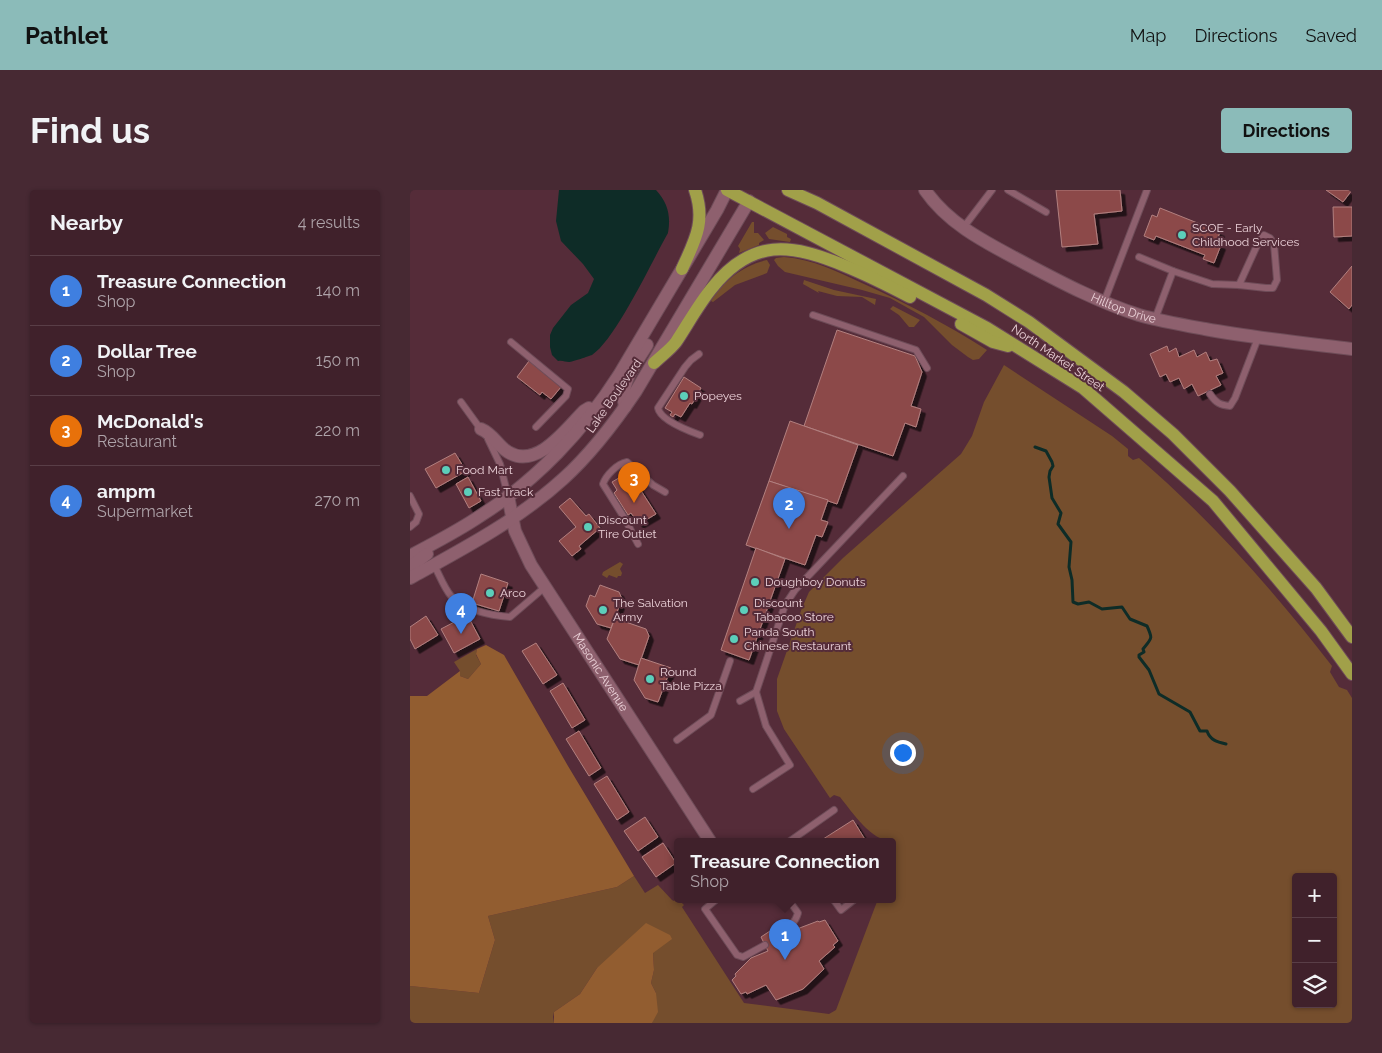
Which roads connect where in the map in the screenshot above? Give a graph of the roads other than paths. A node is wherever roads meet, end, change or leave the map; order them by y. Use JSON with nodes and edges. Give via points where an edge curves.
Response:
{"nodes":[{"id":1,"x":695,"y":190,"type":"edge"},
{"id":2,"x":727,"y":190,"type":"edge"},
{"id":3,"x":788,"y":190,"type":"edge"},
{"id":4,"x":925,"y":190,"type":"edge"},
{"id":5,"x":992,"y":190,"type":"edge"},
{"id":6,"x":1008,"y":190,"type":"edge"},
{"id":7,"x":1148,"y":190,"type":"edge"},
{"id":8,"x":751,"y":196,"type":"edge"},
{"id":9,"x":1046,"y":212,"type":"dead end"},
{"id":10,"x":963,"y":228,"type":"junction"},
{"id":11,"x":1139,"y":257,"type":"dead end"},
{"id":12,"x":682,"y":269,"type":"junction"},
{"id":13,"x":1173,"y":272,"type":"junction"},
{"id":14,"x":1240,"y":285,"type":"junction"},
{"id":15,"x":665,"y":299,"type":"junction"},
{"id":16,"x":1104,"y":302,"type":"junction"},
{"id":17,"x":813,"y":315,"type":"dead end"},
{"id":18,"x":1155,"y":319,"type":"junction"},
{"id":19,"x":1258,"y":338,"type":"junction"},
{"id":20,"x":511,"y":342,"type":"dead end"},
{"id":21,"x":1352,"y":348,"type":"edge"},
{"id":22,"x":1022,"y":349,"type":"junction"},
{"id":23,"x":699,"y":354,"type":"dead end"},
{"id":24,"x":654,"y":363,"type":"junction"},
{"id":25,"x":927,"y":368,"type":"dead end"},
{"id":26,"x":1210,"y":394,"type":"dead end"},
{"id":27,"x":461,"y":402,"type":"dead end"},
{"id":28,"x":598,"y":404,"type":"junction"},
{"id":29,"x":626,"y":407,"type":"junction"},
{"id":30,"x":536,"y":427,"type":"dead end"},
{"id":31,"x":482,"y":429,"type":"junction"},
{"id":32,"x":700,"y":435,"type":"dead end"},
{"id":33,"x":903,"y":476,"type":"dead end"},
{"id":34,"x":665,"y":492,"type":"dead end"},
{"id":35,"x":410,"y":496,"type":"edge"},
{"id":36,"x":508,"y":496,"type":"junction"},
{"id":37,"x":513,"y":517,"type":"junction"},
{"id":38,"x":410,"y":527,"type":"edge"},
{"id":39,"x":436,"y":542,"type":"junction"},
{"id":40,"x":638,"y":544,"type":"dead end"},
{"id":41,"x":410,"y":556,"type":"edge"},
{"id":42,"x":434,"y":565,"type":"junction"},
{"id":43,"x":410,"y":567,"type":"edge"},
{"id":44,"x":410,"y":578,"type":"edge"},
{"id":45,"x":545,"y":587,"type":"junction"},
{"id":46,"x":1352,"y":637,"type":"edge"},
{"id":47,"x":730,"y":661,"type":"dead end"},
{"id":48,"x":1352,"y":674,"type":"edge"},
{"id":49,"x":756,"y":692,"type":"junction"},
{"id":50,"x":740,"y":701,"type":"dead end"},
{"id":51,"x":677,"y":740,"type":"dead end"},
{"id":52,"x":753,"y":789,"type":"dead end"},
{"id":53,"x":834,"y":810,"type":"dead end"},
{"id":54,"x":708,"y":838,"type":"edge"},
{"id":55,"x":796,"y":838,"type":"edge"},
{"id":56,"x":712,"y":903,"type":"edge"},
{"id":57,"x":791,"y":903,"type":"edge"},
{"id":58,"x":836,"y":903,"type":"edge"},
{"id":59,"x":850,"y":903,"type":"edge"},
{"id":60,"x":779,"y":935,"type":"dead end"},
{"id":61,"x":765,"y":945,"type":"dead end"}],
"edges":[{"from":1,"to":12,"type":"main road","via":[[701,206],[700,221]]},
{"from":2,"to":8,"type":"main road","name":"North Market Street"},
{"from":2,"to":12,"type":"main road","name":"Lake Boulevard"},
{"from":3,"to":46,"type":"main road","name":"North Market Street","via":[[993,300],[1029,322],[1124,392],[1173,434],[1230,491],[1316,588]]},
{"from":4,"to":10,"type":"main road","name":"Hilltop Drive"},
{"from":5,"to":10,"type":"lane"},
{"from":6,"to":9,"type":"lane"},
{"from":7,"to":16,"type":"lane"},
{"from":8,"to":22,"type":"main road","name":"North Market Street"},
{"from":8,"to":24,"type":"main road","name":"Lake Boulevard"},
{"from":10,"to":16,"type":"main road","name":"Hilltop Drive","via":[[1045,274]]},
{"from":11,"to":13,"type":"lane"},
{"from":12,"to":15,"type":"main road","name":"Lake Boulevard"},
{"from":13,"to":14,"type":"lane","via":[[1212,284]]},
{"from":13,"to":18,"type":"lane"},
{"from":14,"to":14,"type":"lane","via":[[1273,288],[1277,280],[1274,244],[1270,238],[1264,235],[1258,241]]},
{"from":15,"to":28,"type":"main road","name":"Lake Boulevard"},
{"from":15,"to":29,"type":"main road","via":[[661,320],[624,385]]},
{"from":16,"to":18,"type":"main road","name":"Hilltop Drive"},
{"from":17,"to":25,"type":"lane","via":[[916,350]]},
{"from":18,"to":19,"type":"main road","name":"Hilltop Drive"},
{"from":19,"to":21,"type":"main road","name":"Hilltop Drive"},
{"from":19,"to":26,"type":"lane","via":[[1230,406],[1220,405]]},
{"from":20,"to":30,"type":"lane","via":[[568,388],[566,396]]},
{"from":22,"to":24,"type":"main road","via":[[993,342],[907,295],[825,258],[804,251],[779,249],[751,254],[736,263],[711,289],[675,343]]},
{"from":22,"to":48,"type":"main road","name":"North Market Street","via":[[1082,388],[1213,501],[1321,631]]},
{"from":23,"to":32,"type":"lane","via":[[685,367],[658,411],[684,429]]},
{"from":24,"to":29,"type":"main road","name":"Lake Boulevard"},
{"from":27,"to":31,"type":"lane"},
{"from":28,"to":31,"type":"main road","via":[[584,411],[542,451],[528,457],[506,451]]},
{"from":28,"to":36,"type":"main road","name":"Lake Boulevard","via":[[561,449]]},
{"from":29,"to":37,"type":"main road","name":"Lake Boulevard","via":[[564,478]]},
{"from":31,"to":36,"type":"lane","via":[[500,464]]},
{"from":33,"to":49,"type":"lane","via":[[790,597]]},
{"from":34,"to":40,"type":"lane","via":[[627,462],[619,465],[604,481]]},
{"from":35,"to":38,"type":"lane","via":[[418,514]]},
{"from":36,"to":37,"type":"main road","name":"Masonic Avenue"},
{"from":36,"to":39,"type":"main road","name":"Lake Boulevard","via":[[480,517]]},
{"from":37,"to":42,"type":"main road","name":"Lake Boulevard"},
{"from":37,"to":45,"type":"main road","name":"Masonic Avenue","via":[[515,531]]},
{"from":39,"to":41,"type":"main road","name":"Lake Boulevard"},
{"from":39,"to":43,"type":"main road"},
{"from":42,"to":44,"type":"main road","name":"Lake Boulevard"},
{"from":42,"to":45,"type":"lane","via":[[450,595],[467,608],[495,615],[510,617]]},
{"from":45,"to":54,"type":"main road","name":"Masonic Avenue"},
{"from":47,"to":51,"type":"lane","via":[[711,715]]},
{"from":49,"to":50,"type":"lane"},
{"from":49,"to":52,"type":"lane","via":[[766,726],[790,765]]},
{"from":53,"to":55,"type":"lane"},
{"from":56,"to":61,"type":"lane","via":[[705,909],[737,955],[743,956]]},
{"from":57,"to":60,"type":"lane","via":[[798,913],[797,918]]},
{"from":58,"to":59,"type":"lane","via":[[841,910]]}]}
